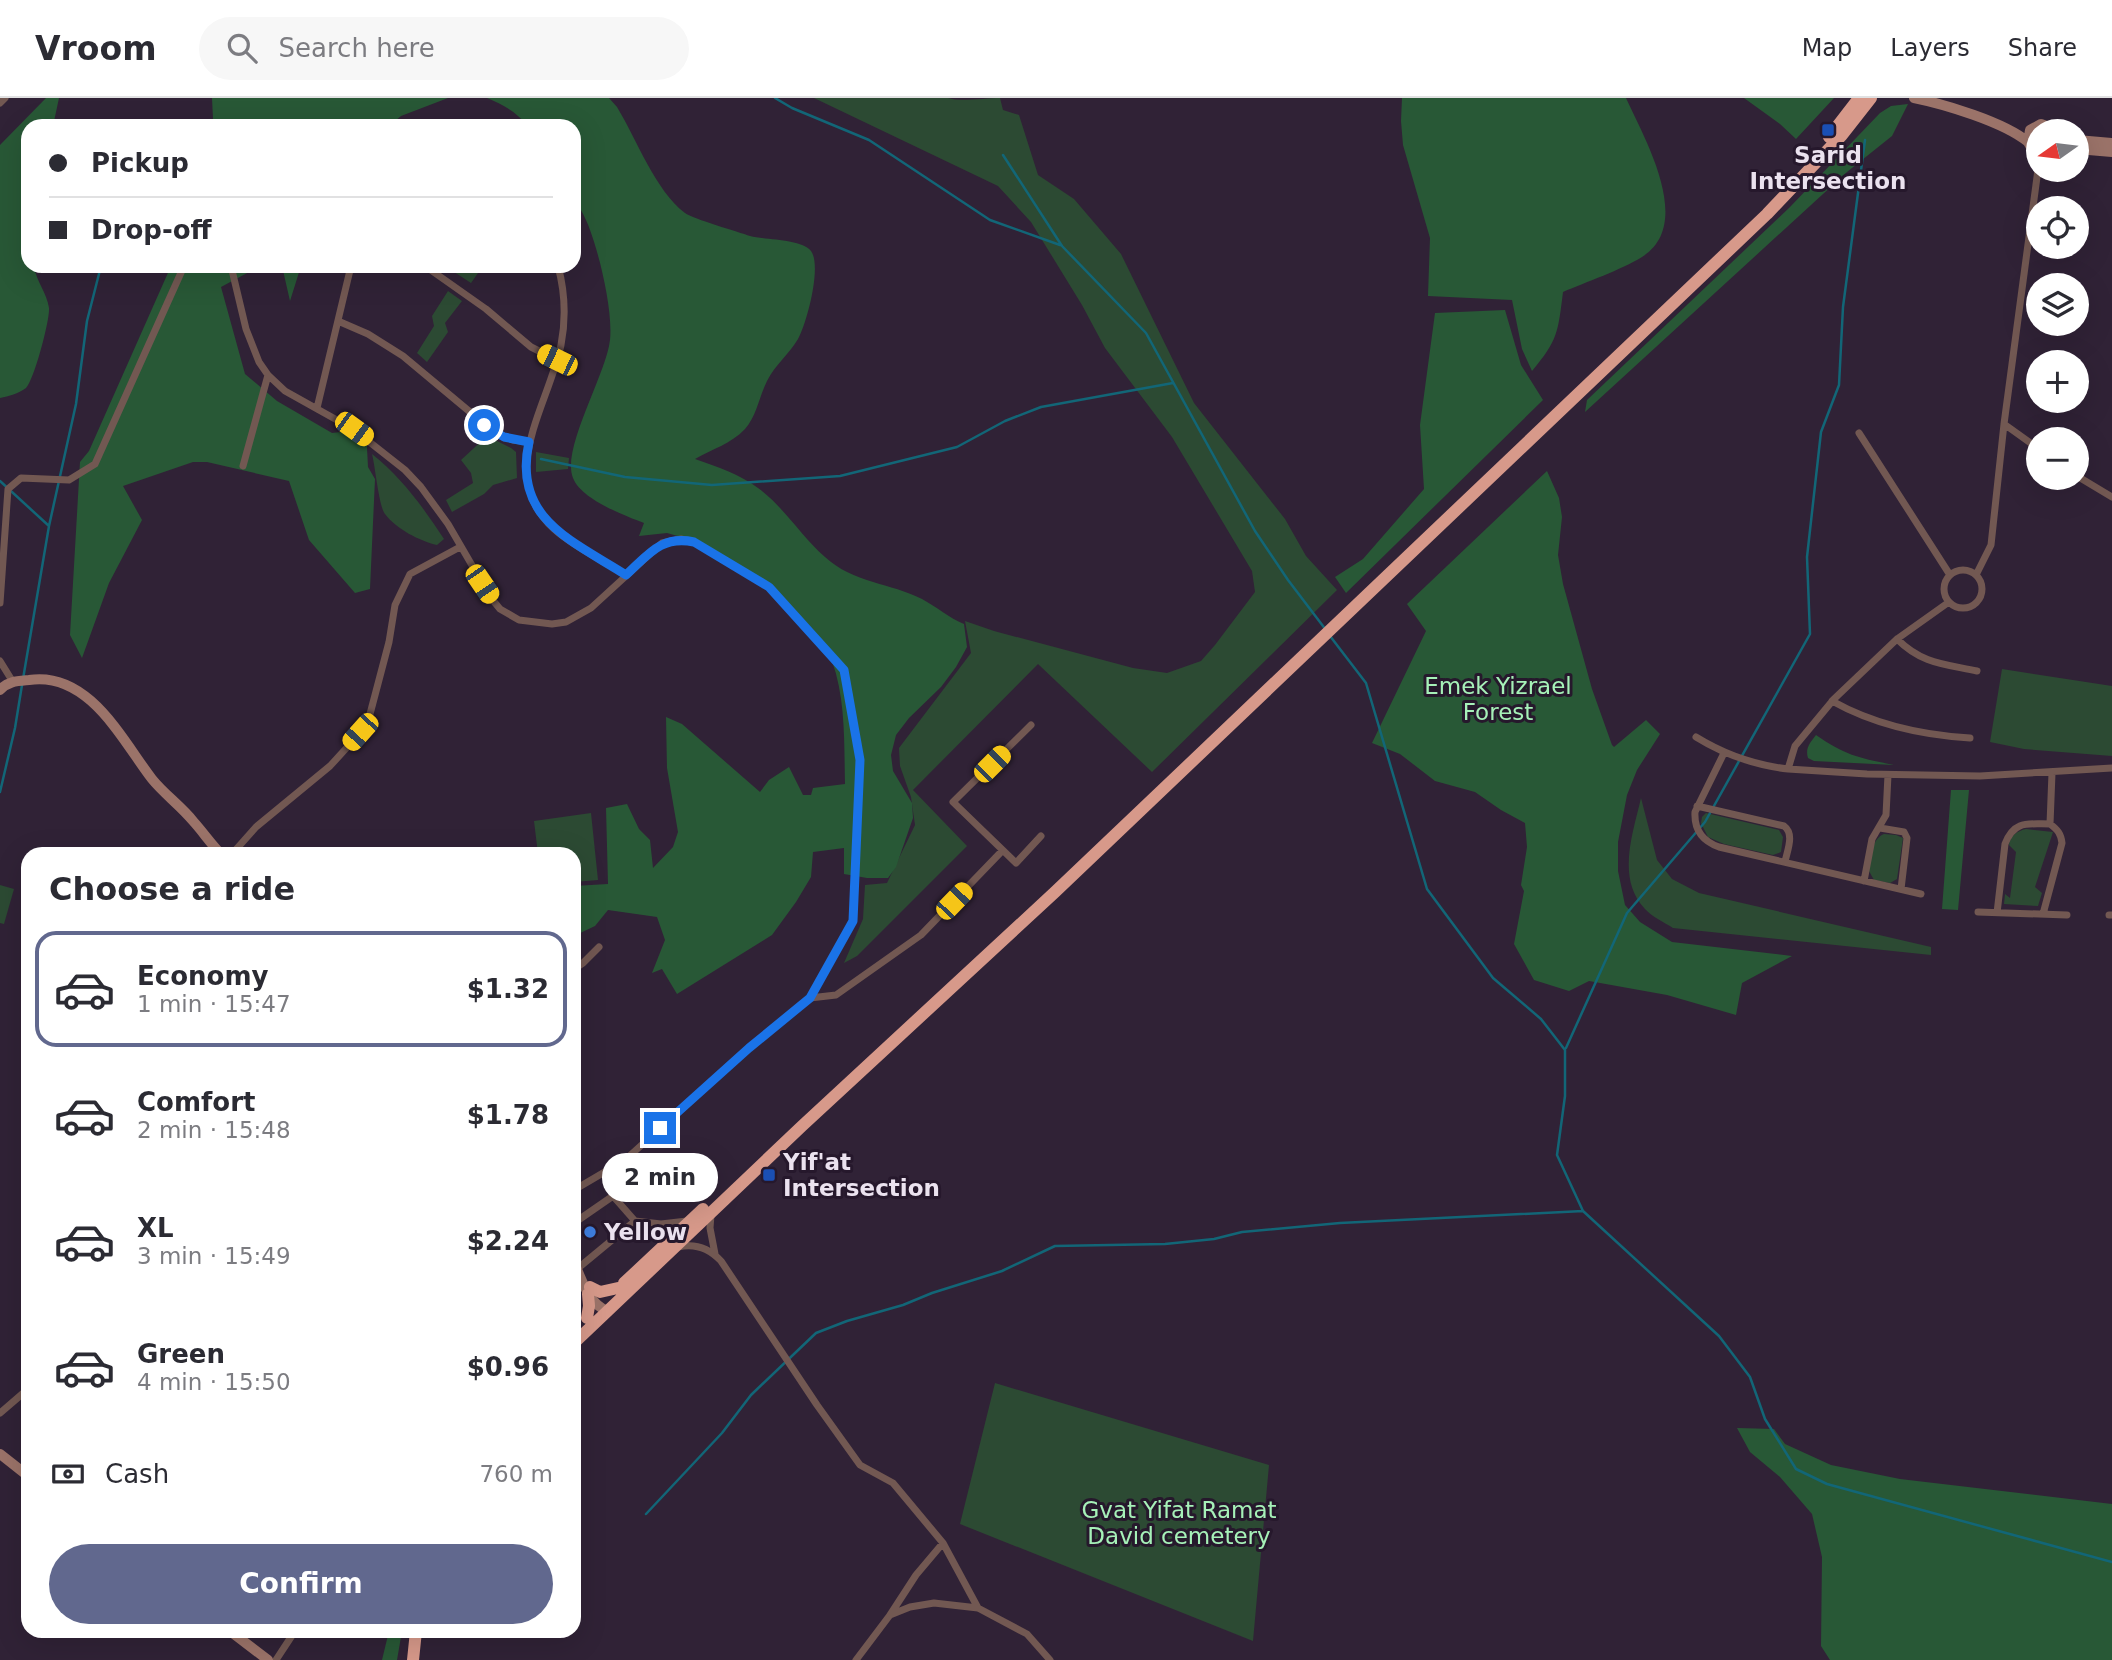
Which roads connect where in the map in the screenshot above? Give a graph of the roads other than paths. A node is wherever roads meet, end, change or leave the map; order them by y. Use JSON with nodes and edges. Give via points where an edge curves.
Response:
{"nodes":[{"id":1,"x":5,"y":98,"type":"edge"},
{"id":2,"x":1913,"y":98,"type":"edge"},
{"id":3,"x":1869,"y":99,"type":"edge"},
{"id":4,"x":1929,"y":100,"type":"edge"},
{"id":5,"x":0,"y":103,"type":"edge"},
{"id":6,"x":1997,"y":125,"type":"junction"},
{"id":7,"x":2026,"y":127,"type":"edge"},
{"id":8,"x":2026,"y":140,"type":"edge"},
{"id":9,"x":2090,"y":141,"type":"edge"},
{"id":10,"x":2112,"y":143,"type":"edge"},
{"id":11,"x":2090,"y":150,"type":"edge"},
{"id":12,"x":2112,"y":152,"type":"edge"},
{"id":13,"x":2036,"y":182,"type":"edge"},
{"id":14,"x":181,"y":273,"type":"edge"},
{"id":15,"x":233,"y":273,"type":"edge"},
{"id":16,"x":349,"y":273,"type":"edge"},
{"id":17,"x":435,"y":273,"type":"edge"},
{"id":18,"x":560,"y":273,"type":"edge"},
{"id":19,"x":338,"y":321,"type":"junction"},
{"id":20,"x":557,"y":360,"type":"junction"},
{"id":21,"x":268,"y":375,"type":"junction"},
{"id":22,"x":317,"y":408,"type":"junction"},
{"id":23,"x":2004,"y":424,"type":"junction"},
{"id":24,"x":1859,"y":433,"type":"dead end"},
{"id":25,"x":2026,"y":440,"type":"edge"},
{"id":26,"x":529,"y":442,"type":"junction"},
{"id":27,"x":243,"y":466,"type":"dead end"},
{"id":28,"x":2089,"y":483,"type":"edge"},
{"id":29,"x":2112,"y":497,"type":"edge"},
{"id":30,"x":460,"y":547,"type":"junction"},
{"id":31,"x":626,"y":575,"type":"junction"},
{"id":32,"x":1950,"y":575,"type":"junction"},
{"id":33,"x":1976,"y":575,"type":"junction"},
{"id":34,"x":1949,"y":602,"type":"junction"},
{"id":35,"x":0,"y":603,"type":"edge"},
{"id":36,"x":1897,"y":639,"type":"junction"},
{"id":37,"x":0,"y":661,"type":"edge"},
{"id":38,"x":1978,"y":671,"type":"dead end"},
{"id":39,"x":13,"y":682,"type":"junction"},
{"id":40,"x":0,"y":690,"type":"edge"},
{"id":41,"x":1832,"y":701,"type":"junction"},
{"id":42,"x":1031,"y":725,"type":"dead end"},
{"id":43,"x":1696,"y":737,"type":"dead end"},
{"id":44,"x":1969,"y":738,"type":"dead end"},
{"id":45,"x":1724,"y":753,"type":"junction"},
{"id":46,"x":2112,"y":768,"type":"edge"},
{"id":47,"x":1788,"y":769,"type":"junction"},
{"id":48,"x":2052,"y":773,"type":"junction"},
{"id":49,"x":1888,"y":775,"type":"junction"},
{"id":50,"x":1697,"y":806,"type":"junction"},
{"id":51,"x":2050,"y":824,"type":"junction"},
{"id":52,"x":1880,"y":828,"type":"junction"},
{"id":53,"x":1041,"y":836,"type":"dead end"},
{"id":54,"x":214,"y":847,"type":"edge"},
{"id":55,"x":238,"y":847,"type":"edge"},
{"id":56,"x":1002,"y":851,"type":"junction"},
{"id":57,"x":1785,"y":862,"type":"junction"},
{"id":58,"x":1864,"y":881,"type":"junction"},
{"id":59,"x":1901,"y":889,"type":"junction"},
{"id":60,"x":1921,"y":894,"type":"dead end"},
{"id":61,"x":1978,"y":912,"type":"dead end"},
{"id":62,"x":1997,"y":913,"type":"junction"},
{"id":63,"x":2043,"y":914,"type":"junction"},
{"id":64,"x":2067,"y":915,"type":"dead end"},
{"id":65,"x":599,"y":947,"type":"dead end"},
{"id":66,"x":581,"y":965,"type":"edge"},
{"id":67,"x":810,"y":998,"type":"junction"},
{"id":68,"x":802,"y":1126,"type":"junction"},
{"id":69,"x":581,"y":1186,"type":"edge"},
{"id":70,"x":712,"y":1211,"type":"junction"},
{"id":71,"x":581,"y":1218,"type":"edge"},
{"id":72,"x":691,"y":1220,"type":"junction"},
{"id":73,"x":635,"y":1221,"type":"junction"},
{"id":74,"x":674,"y":1247,"type":"junction"},
{"id":75,"x":715,"y":1255,"type":"junction"},
{"id":76,"x":581,"y":1262,"type":"edge"},
{"id":77,"x":581,"y":1276,"type":"edge"},
{"id":78,"x":618,"y":1288,"type":"junction"},
{"id":79,"x":589,"y":1290,"type":"junction"},
{"id":80,"x":603,"y":1307,"type":"junction"},
{"id":81,"x":587,"y":1318,"type":"junction"},
{"id":82,"x":581,"y":1324,"type":"edge"},
{"id":83,"x":581,"y":1334,"type":"edge"},
{"id":84,"x":21,"y":1395,"type":"edge"},
{"id":85,"x":0,"y":1413,"type":"edge"},
{"id":86,"x":0,"y":1454,"type":"edge"},
{"id":87,"x":21,"y":1470,"type":"edge"},
{"id":88,"x":943,"y":1543,"type":"junction"},
{"id":89,"x":978,"y":1608,"type":"junction"},
{"id":90,"x":890,"y":1615,"type":"junction"},
{"id":91,"x":239,"y":1638,"type":"edge"},
{"id":92,"x":290,"y":1638,"type":"edge"},
{"id":93,"x":415,"y":1638,"type":"edge"},
{"id":94,"x":268,"y":1660,"type":"edge"},
{"id":95,"x":275,"y":1660,"type":"edge"},
{"id":96,"x":413,"y":1660,"type":"edge"},
{"id":97,"x":856,"y":1660,"type":"edge"},
{"id":98,"x":1050,"y":1660,"type":"edge"}],
"edges":[{"from":1,"to":5,"type":"street"},
{"from":2,"to":4,"type":"street"},
{"from":3,"to":68,"type":"highway","via":[[1825,154],[1767,214],[1055,892]]},
{"from":4,"to":6,"type":"street"},
{"from":6,"to":7,"type":"street"},
{"from":6,"to":8,"type":"street"},
{"from":9,"to":10,"type":"street"},
{"from":11,"to":12,"type":"street"},
{"from":13,"to":23,"type":"street"},
{"from":14,"to":35,"type":"street","via":[[95,464],[68,480],[21,478],[8,489]]},
{"from":15,"to":21,"type":"street","via":[[249,338]]},
{"from":16,"to":19,"type":"street"},
{"from":17,"to":20,"type":"street","via":[[531,347]]},
{"from":18,"to":20,"type":"street","via":[[565,312]]},
{"from":19,"to":22,"type":"street"},
{"from":19,"to":26,"type":"street","via":[[403,356],[494,432]]},
{"from":20,"to":26,"type":"street"},
{"from":21,"to":22,"type":"street","via":[[285,391]]},
{"from":21,"to":27,"type":"street"},
{"from":22,"to":30,"type":"street","via":[[354,429],[405,471],[436,506]]},
{"from":23,"to":25,"type":"street"},
{"from":23,"to":33,"type":"street","via":[[1991,545]]},
{"from":24,"to":32,"type":"street"},
{"from":26,"to":31,"type":"street","via":[[526,471],[538,511],[554,530]]},
{"from":28,"to":29,"type":"street"},
{"from":30,"to":31,"type":"street","via":[[500,608],[537,624],[566,622],[579,615]]},
{"from":30,"to":55,"type":"street","via":[[410,574],[395,605],[370,714],[360,732],[330,766]]},
{"from":31,"to":67,"type":"street","via":[[662,543],[694,542],[769,587],[844,670],[860,760],[853,921]]},
{"from":32,"to":33,"type":"street","via":[[1966,570]]},
{"from":32,"to":34,"type":"street","via":[[1944,585]]},
{"from":33,"to":34,"type":"street","via":[[1982,592],[1976,603],[1959,608]]},
{"from":34,"to":36,"type":"street"},
{"from":36,"to":38,"type":"street","via":[[1931,662]]},
{"from":36,"to":41,"type":"street"},
{"from":37,"to":39,"type":"street"},
{"from":39,"to":40,"type":"street"},
{"from":39,"to":54,"type":"street","via":[[39,678],[84,695]]},
{"from":41,"to":44,"type":"street","via":[[1911,732]]},
{"from":41,"to":47,"type":"street","via":[[1795,746]]},
{"from":42,"to":56,"type":"street","via":[[953,803]]},
{"from":43,"to":45,"type":"street"},
{"from":45,"to":47,"type":"street"},
{"from":45,"to":50,"type":"street"},
{"from":46,"to":48,"type":"street"},
{"from":47,"to":49,"type":"street"},
{"from":48,"to":49,"type":"street"},
{"from":48,"to":51,"type":"street"},
{"from":49,"to":52,"type":"street","via":[[1886,815]]},
{"from":50,"to":57,"type":"street","via":[[1695,822],[1706,841]]},
{"from":50,"to":57,"type":"street","via":[[1784,826],[1790,835]]},
{"from":51,"to":62,"type":"street","via":[[2023,824],[2008,835]]},
{"from":51,"to":63,"type":"street","via":[[2062,844]]},
{"from":52,"to":58,"type":"street","via":[[1872,839]]},
{"from":52,"to":59,"type":"street","via":[[1904,832],[1907,838]]},
{"from":53,"to":56,"type":"street","via":[[1016,863]]},
{"from":56,"to":67,"type":"street","via":[[922,935],[836,995]]},
{"from":57,"to":58,"type":"street"},
{"from":58,"to":59,"type":"street"},
{"from":59,"to":60,"type":"street"},
{"from":61,"to":62,"type":"street"},
{"from":62,"to":63,"type":"street"},
{"from":63,"to":64,"type":"street"},
{"from":65,"to":66,"type":"street"},
{"from":67,"to":69,"type":"street","via":[[625,1160]]},
{"from":68,"to":70,"type":"highway"},
{"from":68,"to":72,"type":"highway"},
{"from":70,"to":74,"type":"highway"},
{"from":70,"to":75,"type":"street"},
{"from":71,"to":73,"type":"street","via":[[614,1196]]},
{"from":72,"to":73,"type":"street"},
{"from":72,"to":78,"type":"highway"},
{"from":73,"to":76,"type":"street"},
{"from":74,"to":75,"type":"street","via":[[696,1246]]},
{"from":74,"to":80,"type":"highway"},
{"from":75,"to":88,"type":"street","via":[[860,1465],[893,1483]]},
{"from":77,"to":79,"type":"street"},
{"from":78,"to":79,"type":"highway"},
{"from":78,"to":80,"type":"highway"},
{"from":79,"to":80,"type":"street"},
{"from":79,"to":81,"type":"highway"},
{"from":80,"to":81,"type":"highway"},
{"from":80,"to":83,"type":"highway"},
{"from":81,"to":82,"type":"highway"},
{"from":84,"to":85,"type":"street"},
{"from":86,"to":87,"type":"street"},
{"from":88,"to":89,"type":"street"},
{"from":88,"to":90,"type":"street"},
{"from":89,"to":90,"type":"street","via":[[934,1603]]},
{"from":89,"to":98,"type":"street","via":[[1027,1634]]},
{"from":90,"to":97,"type":"street"},
{"from":91,"to":94,"type":"street"},
{"from":92,"to":95,"type":"street"},
{"from":93,"to":96,"type":"highway"}]}
